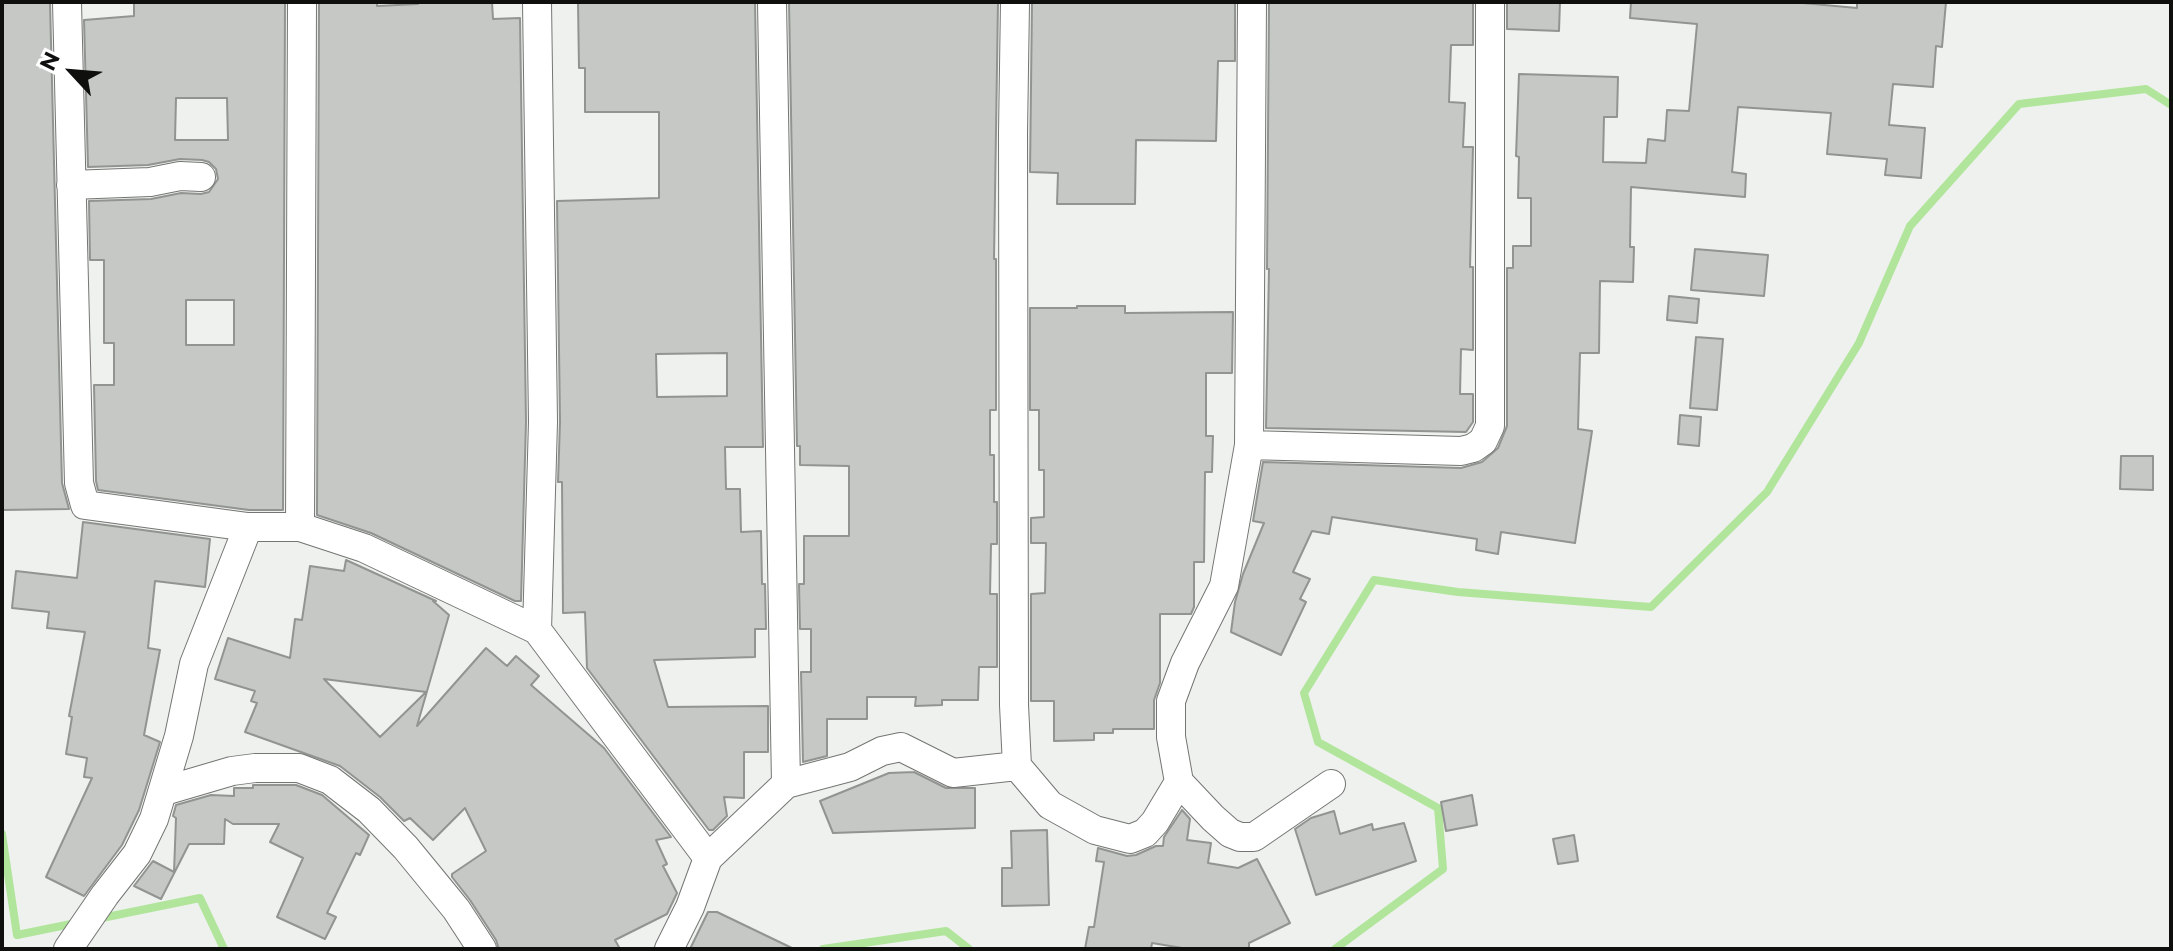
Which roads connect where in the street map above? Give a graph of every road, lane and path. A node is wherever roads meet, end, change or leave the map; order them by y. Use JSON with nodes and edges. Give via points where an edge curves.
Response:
{"nodes":[{"id":1,"x":67,"y":2,"type":"edge"},
{"id":2,"x":302,"y":2,"type":"edge"},
{"id":3,"x":537,"y":2,"type":"edge"},
{"id":4,"x":772,"y":2,"type":"edge"},
{"id":5,"x":1015,"y":2,"type":"edge"},
{"id":6,"x":1252,"y":2,"type":"edge"},
{"id":7,"x":1490,"y":2,"type":"edge"},
{"id":8,"x":201,"y":177,"type":"dead end"},
{"id":9,"x":71,"y":185,"type":"junction"},
{"id":10,"x":1249,"y":445,"type":"junction"},
{"id":11,"x":248,"y":527,"type":"junction"},
{"id":12,"x":300,"y":527,"type":"junction"},
{"id":13,"x":537,"y":630,"type":"junction"},
{"id":14,"x":1017,"y":766,"type":"junction"},
{"id":15,"x":1179,"y":782,"type":"junction"},
{"id":16,"x":786,"y":784,"type":"junction"},
{"id":17,"x":1331,"y":784,"type":"dead end"},
{"id":18,"x":164,"y":791,"type":"junction"},
{"id":19,"x":708,"y":858,"type":"junction"},
{"id":20,"x":69,"y":946,"type":"edge"},
{"id":21,"x":482,"y":949,"type":"edge"},
{"id":22,"x":669,"y":949,"type":"edge"}],
"edges":[{"from":1,"to":9,"type":"street"},
{"from":2,"to":12,"type":"street"},
{"from":3,"to":13,"type":"street","via":[[543,422]]},
{"from":4,"to":16,"type":"street"},
{"from":5,"to":14,"type":"street"},
{"from":6,"to":10,"type":"street"},
{"from":7,"to":10,"type":"street","via":[[1490,426],[1483,441],[1461,451]]},
{"from":8,"to":9,"type":"street"},
{"from":9,"to":11,"type":"street","via":[[83,502]]},
{"from":10,"to":15,"type":"street","via":[[1224,586],[1171,701]]},
{"from":11,"to":12,"type":"street"},
{"from":11,"to":18,"type":"street","via":[[194,664]]},
{"from":12,"to":13,"type":"street","via":[[364,548]]},
{"from":13,"to":19,"type":"street"},
{"from":14,"to":15,"type":"street","via":[[1050,805],[1095,830],[1130,839],[1155,822]]},
{"from":14,"to":16,"type":"street","via":[[953,773],[901,747]]},
{"from":15,"to":17,"type":"street","via":[[1240,837],[1254,837]]},
{"from":16,"to":19,"type":"street"},
{"from":18,"to":20,"type":"street","via":[[137,854]]},
{"from":18,"to":21,"type":"street","via":[[255,768],[299,768],[330,780],[406,848]]},
{"from":19,"to":22,"type":"street"}]}
